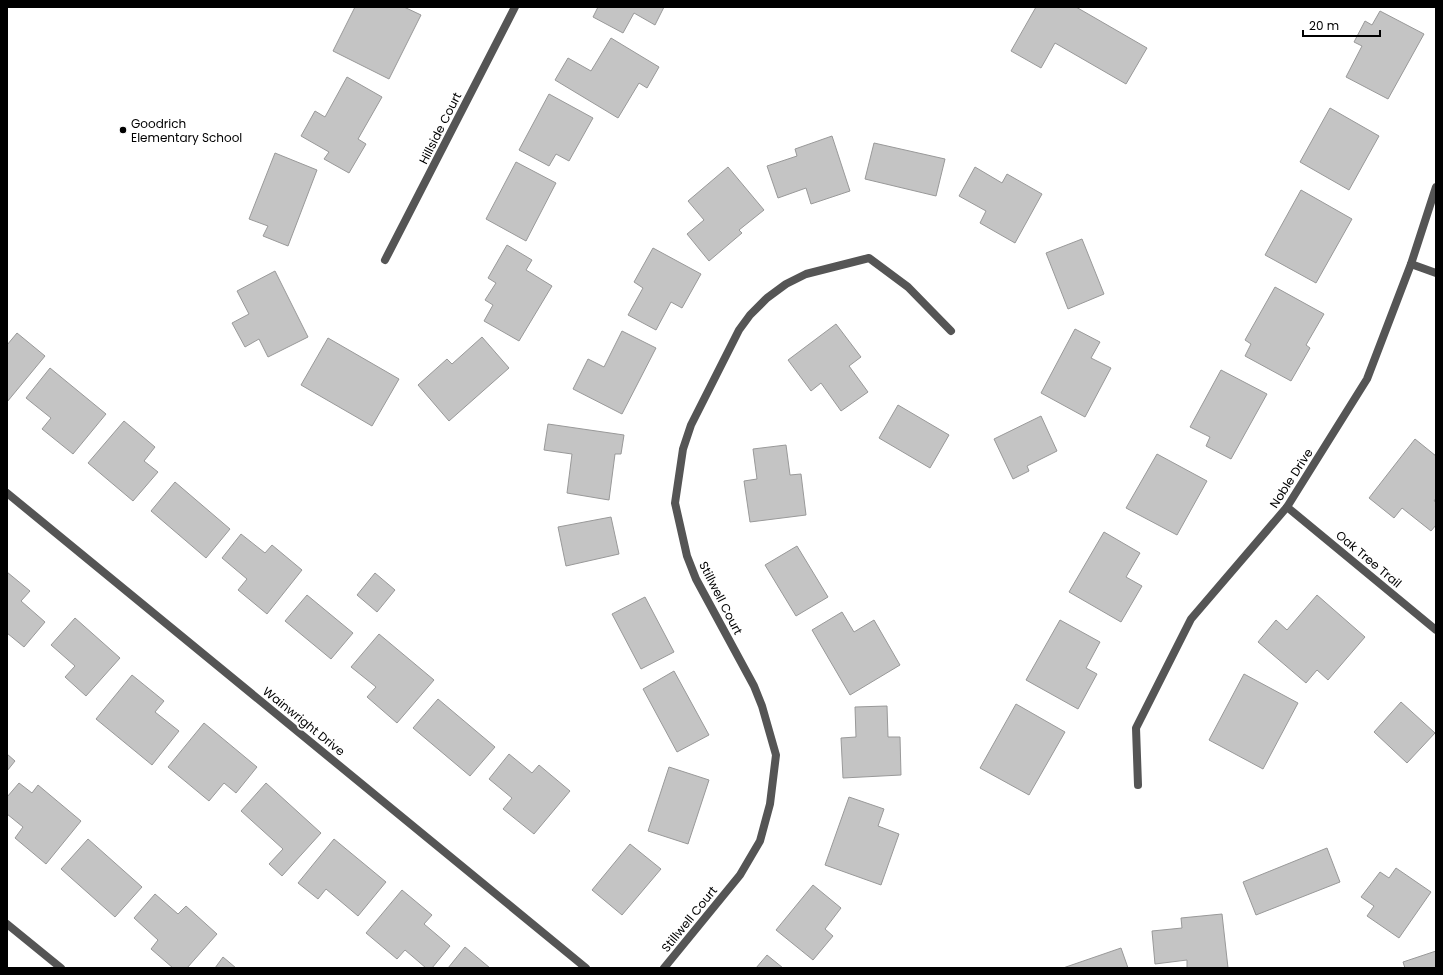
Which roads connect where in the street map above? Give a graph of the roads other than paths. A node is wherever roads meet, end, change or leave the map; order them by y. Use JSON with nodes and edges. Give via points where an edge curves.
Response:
{"nodes":[{"id":1,"x":515,"y":7,"type":"edge"},
{"id":2,"x":1436,"y":187,"type":"edge"},
{"id":3,"x":385,"y":260,"type":"dead end"},
{"id":4,"x":1411,"y":264,"type":"junction"},
{"id":5,"x":1436,"y":274,"type":"edge"},
{"id":6,"x":951,"y":331,"type":"dead end"},
{"id":7,"x":7,"y":493,"type":"edge"},
{"id":8,"x":1288,"y":507,"type":"junction"},
{"id":9,"x":1436,"y":630,"type":"edge"},
{"id":10,"x":1138,"y":785,"type":"dead end"},
{"id":11,"x":7,"y":924,"type":"edge"},
{"id":12,"x":61,"y":968,"type":"edge"},
{"id":13,"x":586,"y":968,"type":"edge"},
{"id":14,"x":664,"y":968,"type":"edge"}],
"edges":[{"from":1,"to":3,"type":"street","name":"Hillside Court"},
{"from":2,"to":4,"type":"street","name":"Noble Drive"},
{"from":4,"to":5,"type":"street"},
{"from":4,"to":8,"type":"street","name":"Noble Drive","via":[[1367,379]]},
{"from":6,"to":14,"type":"street","name":"Stillwell Court","via":[[908,287],[869,258],[806,274],[786,284],[750,315],[739,330],[691,425],[683,448],[675,503],[687,556],[696,579],[754,686],[776,755],[770,804],[760,841],[740,875]]},
{"from":7,"to":13,"type":"street","name":"Wainwright Drive"},
{"from":8,"to":9,"type":"street","name":"Oak Tree Trail"},
{"from":8,"to":10,"type":"street","name":"Noble Drive","via":[[1191,619],[1136,728]]},
{"from":11,"to":12,"type":"street"}]}
